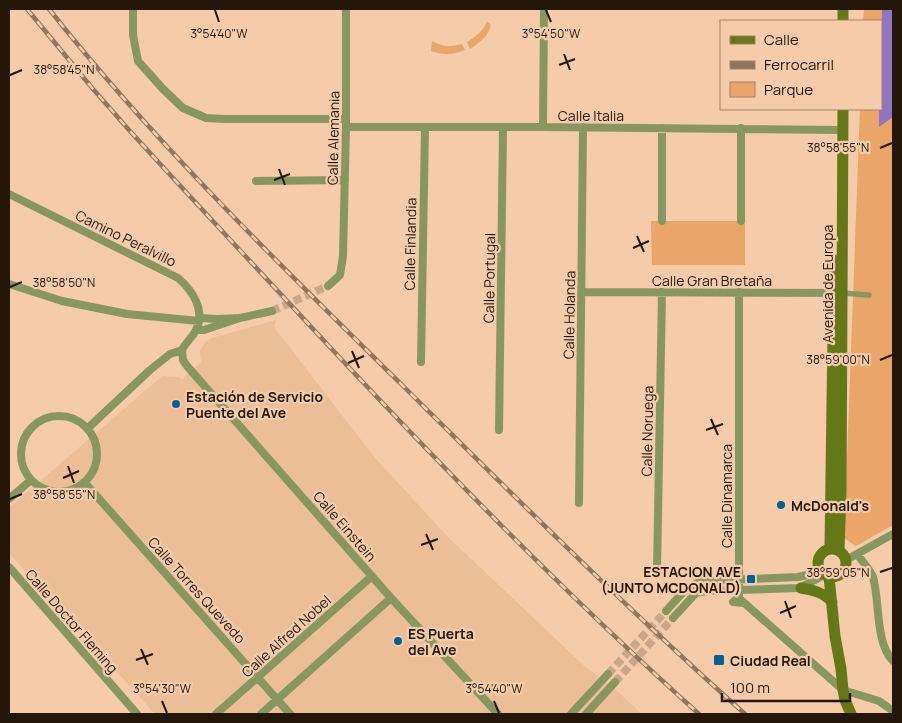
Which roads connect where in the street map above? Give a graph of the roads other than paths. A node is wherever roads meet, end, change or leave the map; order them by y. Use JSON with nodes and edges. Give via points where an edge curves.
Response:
{"nodes":[{"id":1,"x":133,"y":9,"type":"edge"},
{"id":2,"x":346,"y":9,"type":"edge"},
{"id":3,"x":544,"y":9,"type":"edge"},
{"id":4,"x":835,"y":110,"type":"edge"},
{"id":5,"x":843,"y":110,"type":"edge"},
{"id":6,"x":346,"y":123,"type":"junction"},
{"id":7,"x":425,"y":127,"type":"junction"},
{"id":8,"x":504,"y":127,"type":"junction"},
{"id":9,"x":543,"y":127,"type":"junction"},
{"id":10,"x":583,"y":127,"type":"junction"},
{"id":11,"x":662,"y":128,"type":"junction"},
{"id":12,"x":741,"y":128,"type":"junction"},
{"id":13,"x":839,"y":130,"type":"junction"},
{"id":14,"x":344,"y":180,"type":"junction"},
{"id":15,"x":256,"y":181,"type":"dead end"},
{"id":16,"x":9,"y":194,"type":"edge"},
{"id":17,"x":662,"y":221,"type":"dead end"},
{"id":18,"x":741,"y":221,"type":"dead end"},
{"id":19,"x":9,"y":284,"type":"edge"},
{"id":20,"x":328,"y":286,"type":"tunnel mouth"},
{"id":21,"x":582,"y":292,"type":"junction"},
{"id":22,"x":662,"y":292,"type":"junction"},
{"id":23,"x":740,"y":292,"type":"junction"},
{"id":24,"x":838,"y":293,"type":"junction"},
{"id":25,"x":869,"y":294,"type":"dead end"},
{"id":26,"x":272,"y":311,"type":"tunnel mouth"},
{"id":27,"x":240,"y":318,"type":"junction"},
{"id":28,"x":199,"y":319,"type":"junction"},
{"id":29,"x":197,"y":330,"type":"junction"},
{"id":30,"x":182,"y":350,"type":"junction"},
{"id":31,"x":421,"y":362,"type":"dead end"},
{"id":32,"x":88,"y":428,"type":"junction"},
{"id":33,"x":500,"y":430,"type":"dead end"},
{"id":34,"x":31,"y":480,"type":"junction"},
{"id":35,"x":85,"y":483,"type":"junction"},
{"id":36,"x":9,"y":499,"type":"edge"},
{"id":37,"x":579,"y":502,"type":"dead end"},
{"id":38,"x":893,"y":535,"type":"edge"},
{"id":39,"x":834,"y":549,"type":"junction"},
{"id":40,"x":857,"y":554,"type":"junction"},
{"id":41,"x":846,"y":560,"type":"junction"},
{"id":42,"x":9,"y":567,"type":"edge"},
{"id":43,"x":657,"y":571,"type":"dead end"},
{"id":44,"x":823,"y":573,"type":"junction"},
{"id":45,"x":372,"y":576,"type":"junction"},
{"id":46,"x":738,"y":580,"type":"junction"},
{"id":47,"x":801,"y":588,"type":"junction"},
{"id":48,"x":740,"y":597,"type":"junction"},
{"id":49,"x":391,"y":598,"type":"junction"},
{"id":50,"x":832,"y":602,"type":"junction"},
{"id":51,"x":666,"y":611,"type":"tunnel mouth"},
{"id":52,"x":673,"y":618,"type":"tunnel mouth"},
{"id":53,"x":893,"y":660,"type":"edge"},
{"id":54,"x":608,"y":674,"type":"tunnel mouth"},
{"id":55,"x":258,"y":677,"type":"junction"},
{"id":56,"x":615,"y":682,"type":"tunnel mouth"},
{"id":57,"x":844,"y":695,"type":"junction"},
{"id":58,"x":277,"y":700,"type":"junction"},
{"id":59,"x":893,"y":711,"type":"edge"},
{"id":60,"x":137,"y":714,"type":"edge"},
{"id":61,"x":216,"y":714,"type":"edge"},
{"id":62,"x":261,"y":714,"type":"edge"},
{"id":63,"x":290,"y":714,"type":"edge"},
{"id":64,"x":498,"y":714,"type":"edge"},
{"id":65,"x":571,"y":714,"type":"edge"},
{"id":66,"x":586,"y":714,"type":"edge"},
{"id":67,"x":851,"y":714,"type":"edge"},
{"id":68,"x":858,"y":714,"type":"edge"}],
"edges":[{"from":1,"to":6,"type":"street","name":"Calle Italia","via":[[138,61],[184,108],[206,118]]},
{"from":2,"to":6,"type":"street","name":"Calle Alemania"},
{"from":3,"to":9,"type":"street"},
{"from":4,"to":13,"type":"main road","name":"Avenida de Europa"},
{"from":5,"to":13,"type":"main road","name":"Avenida de Europa"},
{"from":6,"to":7,"type":"street","name":"Calle Italia"},
{"from":6,"to":14,"type":"street","name":"Calle Alemania"},
{"from":7,"to":8,"type":"street","name":"Calle Italia"},
{"from":7,"to":31,"type":"street","name":"Calle Finlandia"},
{"from":8,"to":9,"type":"street","name":"Calle Italia"},
{"from":8,"to":33,"type":"street","name":"Calle Portugal"},
{"from":9,"to":10,"type":"street","name":"Calle Italia"},
{"from":10,"to":11,"type":"street","name":"Calle Italia"},
{"from":10,"to":21,"type":"street","name":"Calle Holanda"},
{"from":11,"to":12,"type":"street","name":"Calle Italia"},
{"from":11,"to":17,"type":"street"},
{"from":12,"to":13,"type":"street","name":"Calle Italia"},
{"from":12,"to":18,"type":"street"},
{"from":13,"to":24,"type":"main road","name":"Avenida de Europa"},
{"from":14,"to":15,"type":"street"},
{"from":14,"to":20,"type":"street","name":"Calle Alemania","via":[[342,267],[340,274]]},
{"from":16,"to":28,"type":"street","name":"Camino Peralvillo","via":[[178,278],[192,293]]},
{"from":19,"to":28,"type":"street","via":[[62,301],[128,314]]},
{"from":21,"to":22,"type":"street","name":"Calle Gran Bretaña"},
{"from":21,"to":37,"type":"street","name":"Calle Holanda"},
{"from":22,"to":23,"type":"street","name":"Calle Gran Bretaña"},
{"from":22,"to":43,"type":"street","name":"Calle Noruega"},
{"from":23,"to":24,"type":"street","name":"Calle Gran Bretaña"},
{"from":23,"to":46,"type":"street","name":"Calle Dinamarca"},
{"from":24,"to":25,"type":"street"},
{"from":24,"to":39,"type":"main road","name":"Avenida de Europa","via":[[841,490]]},
{"from":26,"to":27,"type":"street"},
{"from":27,"to":28,"type":"street"},
{"from":27,"to":29,"type":"street"},
{"from":28,"to":29,"type":"street"},
{"from":29,"to":30,"type":"street"},
{"from":30,"to":32,"type":"street","via":[[170,354],[150,370]]},
{"from":30,"to":45,"type":"street","name":"Calle Einstein","via":[[187,366]]},
{"from":32,"to":34,"type":"street","via":[[77,420],[51,416],[29,430],[21,456]]},
{"from":32,"to":35,"type":"street","via":[[98,450],[97,462]]},
{"from":34,"to":35,"type":"street","via":[[51,492],[63,492]]},
{"from":34,"to":36,"type":"street"},
{"from":35,"to":55,"type":"street","name":"Calle Torres Quevedo"},
{"from":38,"to":40,"type":"street"},
{"from":39,"to":41,"type":"main road","via":[[844,554]]},
{"from":39,"to":44,"type":"main road","via":[[824,550],[820,555],[818,560]]},
{"from":40,"to":41,"type":"street"},
{"from":40,"to":53,"type":"street","via":[[872,576],[883,642]]},
{"from":41,"to":44,"type":"main road","via":[[846,567],[836,577]]},
{"from":42,"to":60,"type":"street","name":"Calle Doctor Fleming"},
{"from":44,"to":46,"type":"street"},
{"from":44,"to":47,"type":"street"},
{"from":44,"to":50,"type":"main road"},
{"from":45,"to":49,"type":"street","name":"Calle Einstein"},
{"from":45,"to":55,"type":"street","name":"Calle Alfred Nobel"},
{"from":46,"to":48,"type":"street","name":"Calle Dinamarca"},
{"from":46,"to":51,"type":"street","via":[[701,581],[686,589]]},
{"from":47,"to":48,"type":"street"},
{"from":47,"to":50,"type":"main road","via":[[815,590]]},
{"from":48,"to":52,"type":"street","via":[[707,591],[696,594]]},
{"from":48,"to":57,"type":"street"},
{"from":49,"to":58,"type":"street"},
{"from":49,"to":64,"type":"street","name":"Calle Einstein"},
{"from":50,"to":57,"type":"main road"},
{"from":54,"to":65,"type":"street"},
{"from":55,"to":58,"type":"street","name":"Calle Torres Quevedo"},
{"from":55,"to":61,"type":"street","name":"Calle Alfred Nobel"},
{"from":56,"to":66,"type":"street"},
{"from":57,"to":59,"type":"street","via":[[879,701]]},
{"from":57,"to":67,"type":"main road"},
{"from":57,"to":68,"type":"main road"},
{"from":58,"to":62,"type":"street"},
{"from":58,"to":63,"type":"street","name":"Calle Torres Quevedo"}]}
